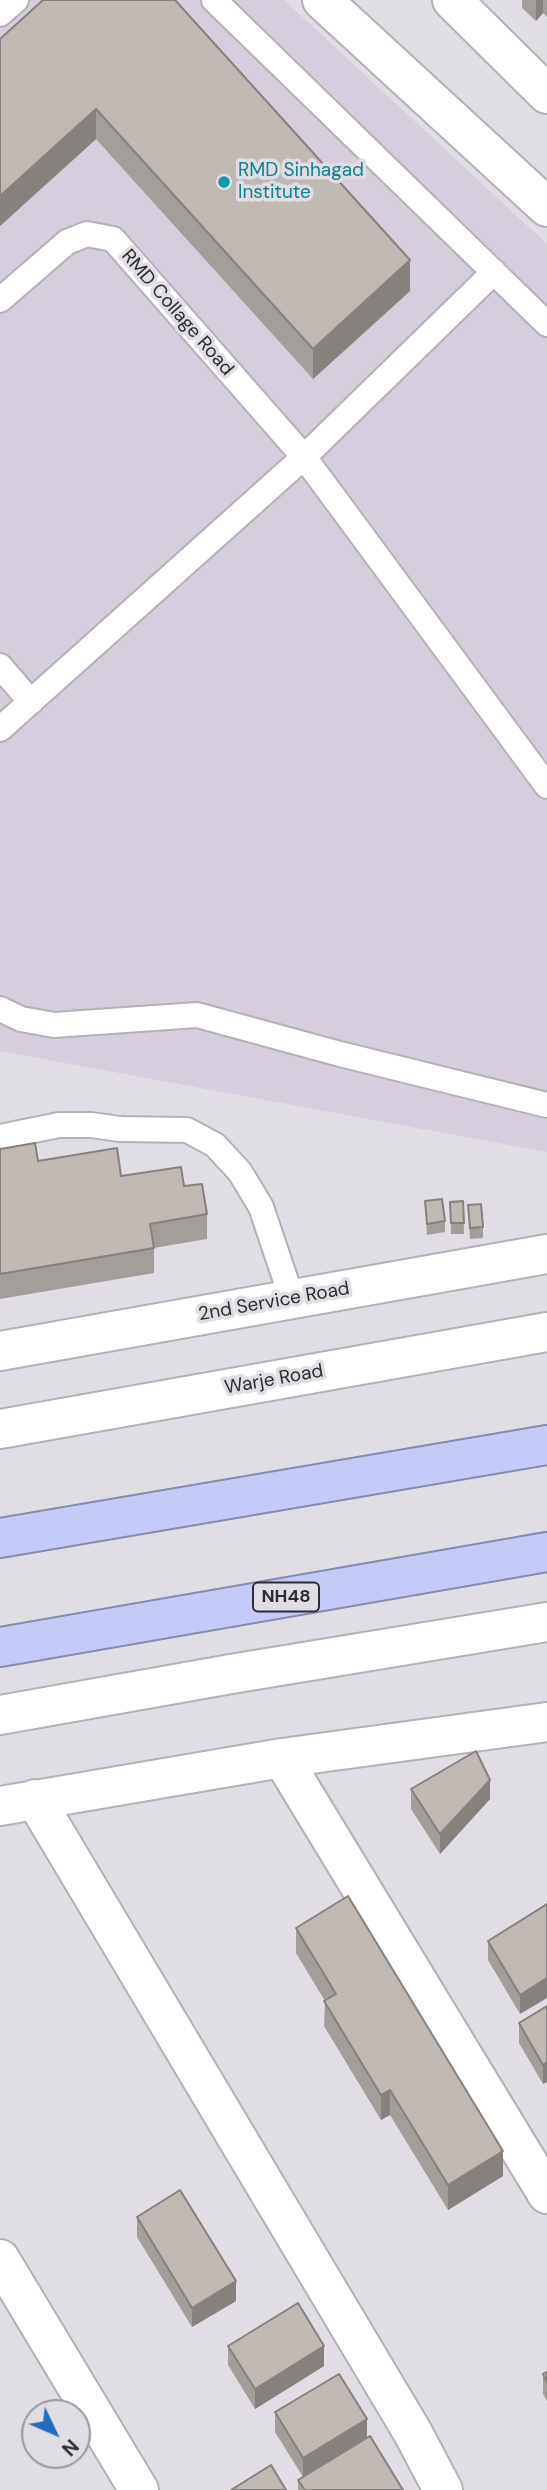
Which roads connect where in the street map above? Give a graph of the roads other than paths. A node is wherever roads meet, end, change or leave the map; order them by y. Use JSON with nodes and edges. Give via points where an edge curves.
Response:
{"nodes":[{"id":1,"x":16,"y":0,"type":"edge"},
{"id":2,"x":214,"y":0,"type":"edge"},
{"id":3,"x":322,"y":0,"type":"edge"},
{"id":4,"x":452,"y":0,"type":"edge"},
{"id":5,"x":0,"y":14,"type":"edge"},
{"id":6,"x":547,"y":94,"type":"edge"},
{"id":7,"x":547,"y":207,"type":"edge"},
{"id":8,"x":494,"y":272,"type":"junction"},
{"id":9,"x":0,"y":300,"type":"edge"},
{"id":10,"x":547,"y":324,"type":"edge"},
{"id":11,"x":304,"y":457,"type":"junction"},
{"id":12,"x":0,"y":666,"type":"edge"},
{"id":13,"x":31,"y":702,"type":"junction"},
{"id":14,"x":0,"y":729,"type":"edge"},
{"id":15,"x":547,"y":786,"type":"edge"},
{"id":16,"x":0,"y":1009,"type":"edge"},
{"id":17,"x":547,"y":1105,"type":"edge"},
{"id":18,"x":0,"y":1137,"type":"edge"},
{"id":19,"x":547,"y":1254,"type":"edge"},
{"id":20,"x":292,"y":1299,"type":"junction"},
{"id":21,"x":547,"y":1332,"type":"edge"},
{"id":22,"x":0,"y":1351,"type":"edge"},
{"id":23,"x":0,"y":1429,"type":"edge"},
{"id":24,"x":547,"y":1445,"type":"edge"},
{"id":25,"x":0,"y":1538,"type":"edge"},
{"id":26,"x":529,"y":1555,"type":"edge"},
{"id":27,"x":547,"y":1622,"type":"edge"},
{"id":28,"x":0,"y":1647,"type":"edge"},
{"id":29,"x":0,"y":1715,"type":"edge"},
{"id":30,"x":547,"y":1722,"type":"edge"},
{"id":31,"x":282,"y":1758,"type":"junction"},
{"id":32,"x":17,"y":1802,"type":"edge"},
{"id":33,"x":547,"y":2194,"type":"edge"},
{"id":34,"x":0,"y":2259,"type":"edge"},
{"id":35,"x":139,"y":2490,"type":"edge"},
{"id":36,"x":443,"y":2490,"type":"edge"}],
"edges":[{"from":1,"to":5,"type":"lane"},
{"from":2,"to":8,"type":"lane"},
{"from":3,"to":7,"type":"street"},
{"from":4,"to":6,"type":"street"},
{"from":8,"to":10,"type":"lane"},
{"from":8,"to":11,"type":"lane"},
{"from":9,"to":11,"type":"lane","name":"RMD Collage Road","via":[[67,242],[87,234],[113,239]]},
{"from":11,"to":13,"type":"lane"},
{"from":11,"to":15,"type":"lane","name":"RMD Collage Road"},
{"from":12,"to":13,"type":"lane"},
{"from":13,"to":14,"type":"lane"},
{"from":16,"to":17,"type":"lane","via":[[21,1019],[54,1025],[197,1015]]},
{"from":18,"to":20,"type":"lane","via":[[59,1125],[91,1125],[187,1130],[215,1145],[240,1172],[261,1207]]},
{"from":19,"to":20,"type":"street","name":"2nd Service Road"},
{"from":20,"to":22,"type":"street","name":"2nd Service Road"},
{"from":21,"to":23,"type":"street","name":"Warje Road"},
{"from":24,"to":25,"type":"highway"},
{"from":26,"to":28,"type":"highway","number":"NH48"},
{"from":27,"to":29,"type":"street"},
{"from":30,"to":31,"type":"street"},
{"from":31,"to":32,"type":"street"},
{"from":31,"to":33,"type":"street"},
{"from":32,"to":36,"type":"street","via":[[413,2433]]},
{"from":34,"to":35,"type":"street"}]}
